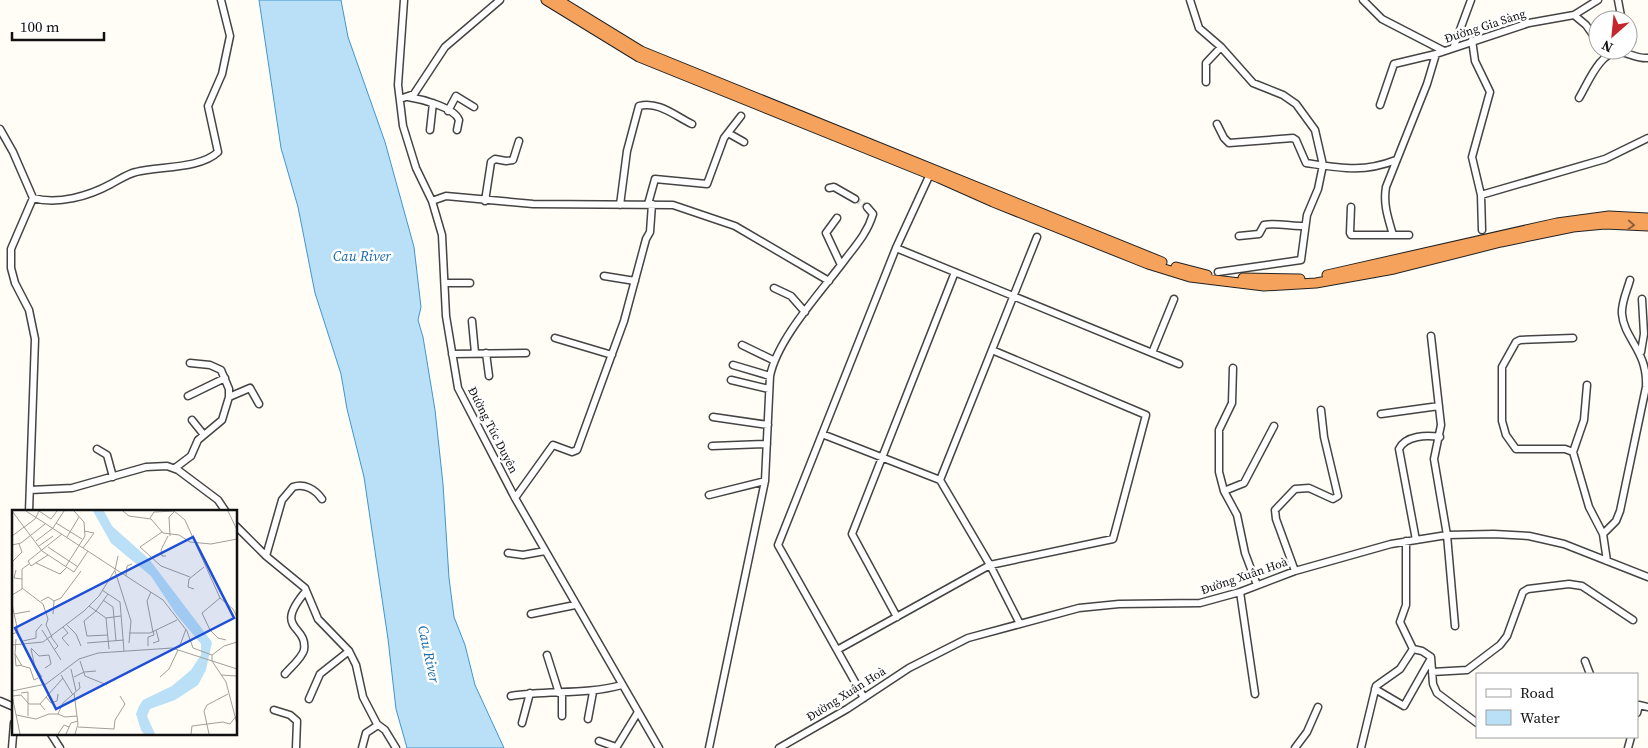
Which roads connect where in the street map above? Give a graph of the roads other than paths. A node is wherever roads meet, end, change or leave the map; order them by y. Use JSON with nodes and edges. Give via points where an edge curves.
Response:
{"nodes":[{"id":1,"x":221,"y":0,"type":"edge"},
{"id":2,"x":404,"y":0,"type":"edge"},
{"id":3,"x":500,"y":0,"type":"edge"},
{"id":4,"x":546,"y":0,"type":"edge"},
{"id":5,"x":558,"y":0,"type":"edge"},
{"id":6,"x":1190,"y":0,"type":"edge"},
{"id":7,"x":1363,"y":0,"type":"edge"},
{"id":8,"x":1470,"y":0,"type":"edge"},
{"id":9,"x":1598,"y":0,"type":"edge"},
{"id":10,"x":1574,"y":15,"type":"junction"},
{"id":11,"x":1588,"y":28,"type":"edge"},
{"id":12,"x":1472,"y":40,"type":"junction"},
{"id":13,"x":1454,"y":46,"type":"junction"},
{"id":14,"x":1221,"y":47,"type":"junction"},
{"id":15,"x":1444,"y":51,"type":"junction"},
{"id":16,"x":1436,"y":54,"type":"junction"},
{"id":17,"x":1600,"y":60,"type":"edge"},
{"id":18,"x":1206,"y":82,"type":"dead end"},
{"id":19,"x":408,"y":97,"type":"junction"},
{"id":20,"x":1578,"y":98,"type":"dead end"},
{"id":21,"x":400,"y":100,"type":"junction"},
{"id":22,"x":433,"y":103,"type":"junction"},
{"id":23,"x":1380,"y":105,"type":"dead end"},
{"id":24,"x":474,"y":107,"type":"dead end"},
{"id":25,"x":448,"y":111,"type":"junction"},
{"id":26,"x":741,"y":116,"type":"dead end"},
{"id":27,"x":692,"y":124,"type":"dead end"},
{"id":28,"x":1217,"y":124,"type":"dead end"},
{"id":29,"x":0,"y":129,"type":"edge"},
{"id":30,"x":430,"y":130,"type":"dead end"},
{"id":31,"x":457,"y":130,"type":"dead end"},
{"id":32,"x":728,"y":133,"type":"junction"},
{"id":33,"x":1648,"y":138,"type":"edge"},
{"id":34,"x":519,"y":141,"type":"dead end"},
{"id":35,"x":744,"y":142,"type":"dead end"},
{"id":36,"x":1396,"y":160,"type":"junction"},
{"id":37,"x":1323,"y":165,"type":"junction"},
{"id":38,"x":931,"y":171,"type":"junction"},
{"id":39,"x":828,"y":188,"type":"dead end"},
{"id":40,"x":1481,"y":194,"type":"junction"},
{"id":41,"x":33,"y":198,"type":"junction"},
{"id":42,"x":855,"y":199,"type":"tunnel mouth"},
{"id":43,"x":432,"y":201,"type":"junction"},
{"id":44,"x":485,"y":201,"type":"junction"},
{"id":45,"x":620,"y":204,"type":"junction"},
{"id":46,"x":650,"y":204,"type":"junction"},
{"id":47,"x":867,"y":207,"type":"dead end"},
{"id":48,"x":1351,"y":207,"type":"dead end"},
{"id":49,"x":837,"y":218,"type":"dead end"},
{"id":50,"x":1648,"y":218,"type":"edge"},
{"id":51,"x":1304,"y":226,"type":"junction"},
{"id":52,"x":1648,"y":226,"type":"edge"},
{"id":53,"x":1482,"y":230,"type":"dead end"},
{"id":54,"x":1409,"y":234,"type":"dead end"},
{"id":55,"x":1393,"y":235,"type":"junction"},
{"id":56,"x":1239,"y":236,"type":"dead end"},
{"id":57,"x":1037,"y":237,"type":"dead end"},
{"id":58,"x":896,"y":248,"type":"junction"},
{"id":59,"x":841,"y":266,"type":"junction"},
{"id":60,"x":955,"y":272,"type":"junction"},
{"id":61,"x":1218,"y":272,"type":"dead end"},
{"id":62,"x":604,"y":276,"type":"dead end"},
{"id":63,"x":1630,"y":280,"type":"dead end"},
{"id":64,"x":635,"y":281,"type":"junction"},
{"id":65,"x":829,"y":281,"type":"junction"},
{"id":66,"x":446,"y":283,"type":"junction"},
{"id":67,"x":470,"y":283,"type":"dead end"},
{"id":68,"x":774,"y":288,"type":"dead end"},
{"id":69,"x":1014,"y":296,"type":"junction"},
{"id":70,"x":1174,"y":299,"type":"dead end"},
{"id":71,"x":1642,"y":299,"type":"dead end"},
{"id":72,"x":805,"y":312,"type":"junction"},
{"id":73,"x":472,"y":321,"type":"dead end"},
{"id":74,"x":1431,"y":336,"type":"dead end"},
{"id":75,"x":555,"y":338,"type":"dead end"},
{"id":76,"x":1573,"y":338,"type":"dead end"},
{"id":77,"x":742,"y":345,"type":"dead end"},
{"id":78,"x":992,"y":350,"type":"junction"},
{"id":79,"x":1641,"y":352,"type":"junction"},
{"id":80,"x":475,"y":353,"type":"junction"},
{"id":81,"x":486,"y":353,"type":"junction"},
{"id":82,"x":526,"y":353,"type":"dead end"},
{"id":83,"x":1152,"y":353,"type":"junction"},
{"id":84,"x":452,"y":354,"type":"junction"},
{"id":85,"x":612,"y":356,"type":"junction"},
{"id":86,"x":773,"y":360,"type":"junction"},
{"id":87,"x":190,"y":362,"type":"dead end"},
{"id":88,"x":1179,"y":364,"type":"dead end"},
{"id":89,"x":733,"y":365,"type":"dead end"},
{"id":90,"x":1233,"y":368,"type":"dead end"},
{"id":91,"x":489,"y":376,"type":"dead end"},
{"id":92,"x":770,"y":376,"type":"junction"},
{"id":93,"x":224,"y":378,"type":"junction"},
{"id":94,"x":731,"y":380,"type":"dead end"},
{"id":95,"x":1587,"y":385,"type":"dead end"},
{"id":96,"x":769,"y":389,"type":"junction"},
{"id":97,"x":188,"y":396,"type":"dead end"},
{"id":98,"x":229,"y":397,"type":"junction"},
{"id":99,"x":259,"y":404,"type":"dead end"},
{"id":100,"x":1439,"y":406,"type":"junction"},
{"id":101,"x":1321,"y":410,"type":"dead end"},
{"id":102,"x":1381,"y":414,"type":"dead end"},
{"id":103,"x":713,"y":417,"type":"dead end"},
{"id":104,"x":192,"y":420,"type":"dead end"},
{"id":105,"x":768,"y":426,"type":"junction"},
{"id":106,"x":1274,"y":426,"type":"dead end"},
{"id":107,"x":822,"y":434,"type":"junction"},
{"id":108,"x":204,"y":435,"type":"junction"},
{"id":109,"x":1440,"y":437,"type":"junction"},
{"id":110,"x":767,"y":444,"type":"junction"},
{"id":111,"x":712,"y":446,"type":"dead end"},
{"id":112,"x":97,"y":449,"type":"dead end"},
{"id":113,"x":1573,"y":452,"type":"junction"},
{"id":114,"x":882,"y":458,"type":"junction"},
{"id":115,"x":175,"y":468,"type":"junction"},
{"id":116,"x":113,"y":477,"type":"junction"},
{"id":117,"x":940,"y":480,"type":"junction"},
{"id":118,"x":765,"y":481,"type":"junction"},
{"id":119,"x":30,"y":490,"type":"junction"},
{"id":120,"x":1224,"y":491,"type":"junction"},
{"id":121,"x":709,"y":495,"type":"dead end"},
{"id":122,"x":322,"y":498,"type":"dead end"},
{"id":123,"x":515,"y":498,"type":"junction"},
{"id":124,"x":29,"y":510,"type":"edge"},
{"id":125,"x":225,"y":510,"type":"edge"},
{"id":126,"x":238,"y":528,"type":"edge"},
{"id":127,"x":1603,"y":534,"type":"junction"},
{"id":128,"x":1447,"y":535,"type":"junction"},
{"id":129,"x":1416,"y":540,"type":"junction"},
{"id":130,"x":1406,"y":541,"type":"junction"},
{"id":131,"x":545,"y":551,"type":"junction"},
{"id":132,"x":508,"y":553,"type":"dead end"},
{"id":133,"x":266,"y":556,"type":"junction"},
{"id":134,"x":1607,"y":561,"type":"junction"},
{"id":135,"x":990,"y":565,"type":"junction"},
{"id":136,"x":1295,"y":571,"type":"junction"},
{"id":137,"x":1648,"y":577,"type":"edge"},
{"id":138,"x":1257,"y":585,"type":"junction"},
{"id":139,"x":306,"y":591,"type":"junction"},
{"id":140,"x":1240,"y":592,"type":"junction"},
{"id":141,"x":575,"y":605,"type":"junction"},
{"id":142,"x":531,"y":614,"type":"dead end"},
{"id":143,"x":897,"y":617,"type":"junction"},
{"id":144,"x":1633,"y":620,"type":"dead end"},
{"id":145,"x":1020,"y":624,"type":"junction"},
{"id":146,"x":1455,"y":626,"type":"dead end"},
{"id":147,"x":1412,"y":649,"type":"junction"},
{"id":148,"x":837,"y":650,"type":"junction"},
{"id":149,"x":349,"y":651,"type":"junction"},
{"id":150,"x":547,"y":655,"type":"dead end"},
{"id":151,"x":1431,"y":659,"type":"junction"},
{"id":152,"x":1585,"y":661,"type":"dead end"},
{"id":153,"x":1432,"y":672,"type":"junction"},
{"id":154,"x":1590,"y":673,"type":"edge"},
{"id":155,"x":285,"y":674,"type":"dead end"},
{"id":156,"x":622,"y":685,"type":"junction"},
{"id":157,"x":1375,"y":689,"type":"junction"},
{"id":158,"x":592,"y":692,"type":"junction"},
{"id":159,"x":530,"y":693,"type":"junction"},
{"id":160,"x":560,"y":693,"type":"junction"},
{"id":161,"x":1255,"y":694,"type":"dead end"},
{"id":162,"x":511,"y":696,"type":"dead end"},
{"id":163,"x":864,"y":698,"type":"junction"},
{"id":164,"x":309,"y":699,"type":"dead end"},
{"id":165,"x":0,"y":702,"type":"edge"},
{"id":166,"x":12,"y":706,"type":"edge"},
{"id":167,"x":1318,"y":707,"type":"dead end"},
{"id":168,"x":274,"y":710,"type":"dead end"},
{"id":169,"x":638,"y":712,"type":"junction"},
{"id":170,"x":562,"y":716,"type":"dead end"},
{"id":171,"x":588,"y":718,"type":"dead end"},
{"id":172,"x":522,"y":723,"type":"dead end"},
{"id":173,"x":1476,"y":723,"type":"edge"},
{"id":174,"x":378,"y":725,"type":"junction"},
{"id":175,"x":52,"y":736,"type":"edge"},
{"id":176,"x":600,"y":741,"type":"dead end"},
{"id":177,"x":616,"y":747,"type":"edge"},
{"id":178,"x":60,"y":748,"type":"edge"},
{"id":179,"x":296,"y":748,"type":"edge"},
{"id":180,"x":362,"y":748,"type":"edge"},
{"id":181,"x":396,"y":748,"type":"edge"},
{"id":182,"x":659,"y":748,"type":"edge"},
{"id":183,"x":709,"y":748,"type":"edge"},
{"id":184,"x":779,"y":748,"type":"edge"},
{"id":185,"x":1295,"y":748,"type":"edge"},
{"id":186,"x":1361,"y":748,"type":"edge"}],
"edges":[{"from":1,"to":41,"type":"street","via":[[230,36],[222,74],[208,103],[218,149],[216,155],[192,164],[134,172],[106,186],[65,199],[44,201]]},
{"from":2,"to":21,"type":"street","name":"Đường Túc Duyên","via":[[398,68]]},
{"from":3,"to":19,"type":"street","via":[[445,47],[417,91]]},
{"from":4,"to":38,"type":"highway","via":[[639,57]]},
{"from":5,"to":38,"type":"highway","via":[[641,51]]},
{"from":6,"to":14,"type":"street","via":[[1199,28]]},
{"from":7,"to":15,"type":"street","via":[[1382,19]]},
{"from":8,"to":13,"type":"street"},
{"from":9,"to":10,"type":"street","name":"Đường Gia Sàng"},
{"from":10,"to":11,"type":"street"},
{"from":10,"to":12,"type":"street","name":"Đường Gia Sàng","via":[[1529,23]]},
{"from":12,"to":13,"type":"street","name":"Đường Gia Sàng"},
{"from":12,"to":40,"type":"street","via":[[1475,61],[1490,92],[1472,157]]},
{"from":13,"to":15,"type":"street","name":"Đường Gia Sàng"},
{"from":14,"to":18,"type":"street","via":[[1206,63]]},
{"from":14,"to":37,"type":"street","via":[[1253,83],[1283,95],[1306,115],[1316,130]]},
{"from":15,"to":16,"type":"street","name":"Đường Gia Sàng"},
{"from":16,"to":23,"type":"street","name":"Đường Gia Sàng","via":[[1394,64]]},
{"from":16,"to":36,"type":"street"},
{"from":17,"to":20,"type":"street"},
{"from":19,"to":21,"type":"street"},
{"from":19,"to":22,"type":"street"},
{"from":21,"to":43,"type":"street","name":"Đường Túc Duyên","via":[[412,156]]},
{"from":22,"to":25,"type":"street"},
{"from":22,"to":30,"type":"street"},
{"from":24,"to":25,"type":"street","via":[[456,96]]},
{"from":25,"to":31,"type":"street","via":[[458,118]]},
{"from":26,"to":32,"type":"street"},
{"from":27,"to":45,"type":"street","via":[[669,110],[639,106],[626,151]]},
{"from":28,"to":37,"type":"street","via":[[1229,143],[1293,138],[1306,163]]},
{"from":29,"to":41,"type":"street"},
{"from":32,"to":35,"type":"street"},
{"from":32,"to":46,"type":"street","via":[[722,141],[707,184],[655,178]]},
{"from":33,"to":40,"type":"street","via":[[1605,158]]},
{"from":34,"to":44,"type":"street","via":[[513,160],[495,159],[492,162]]},
{"from":36,"to":37,"type":"street","via":[[1365,169]]},
{"from":36,"to":55,"type":"street","via":[[1384,198]]},
{"from":37,"to":51,"type":"street"},
{"from":38,"to":50,"type":"highway","via":[[1165,264],[1230,278],[1292,280],[1320,277],[1557,223],[1609,216]]},
{"from":38,"to":52,"type":"highway","one_way":true,"via":[[993,202],[1163,269],[1208,280],[1264,286],[1316,283],[1370,274],[1572,227],[1605,224]]},
{"from":38,"to":58,"type":"street"},
{"from":39,"to":42,"type":"street","via":[[834,187]]},
{"from":40,"to":53,"type":"street"},
{"from":41,"to":119,"type":"street","via":[[11,249],[15,283],[29,310],[35,339]]},
{"from":43,"to":44,"type":"street","via":[[446,196]]},
{"from":43,"to":66,"type":"street","name":"Đường Túc Duyên","via":[[442,235]]},
{"from":44,"to":45,"type":"street"},
{"from":45,"to":46,"type":"street"},
{"from":46,"to":64,"type":"street","via":[[650,232]]},
{"from":46,"to":65,"type":"street","via":[[673,205],[731,224]]},
{"from":47,"to":59,"type":"street","via":[[874,214],[868,229]]},
{"from":48,"to":55,"type":"street","via":[[1352,235]]},
{"from":49,"to":59,"type":"street","via":[[826,233]]},
{"from":51,"to":56,"type":"street","via":[[1287,227],[1276,222],[1264,226],[1259,234]]},
{"from":51,"to":61,"type":"street","via":[[1301,260]]},
{"from":54,"to":55,"type":"street"},
{"from":57,"to":69,"type":"street"},
{"from":58,"to":60,"type":"street"},
{"from":58,"to":107,"type":"street"},
{"from":59,"to":65,"type":"street"},
{"from":60,"to":69,"type":"street"},
{"from":60,"to":114,"type":"street"},
{"from":62,"to":64,"type":"street"},
{"from":63,"to":79,"type":"street","via":[[1622,316]]},
{"from":64,"to":85,"type":"street"},
{"from":65,"to":72,"type":"street"},
{"from":66,"to":67,"type":"street"},
{"from":66,"to":84,"type":"street","name":"Đường Túc Duyên","via":[[446,316]]},
{"from":68,"to":72,"type":"street","via":[[789,294]]},
{"from":69,"to":78,"type":"street"},
{"from":69,"to":83,"type":"street"},
{"from":70,"to":83,"type":"street"},
{"from":71,"to":79,"type":"street","via":[[1644,334]]},
{"from":72,"to":86,"type":"street"},
{"from":73,"to":80,"type":"street"},
{"from":74,"to":100,"type":"street"},
{"from":75,"to":85,"type":"street"},
{"from":76,"to":113,"type":"street","via":[[1520,340],[1502,367],[1502,421],[1506,435],[1516,448]]},
{"from":77,"to":86,"type":"street"},
{"from":78,"to":117,"type":"street"},
{"from":78,"to":135,"type":"street","via":[[1146,415],[1113,539]]},
{"from":79,"to":127,"type":"street","via":[[1647,375],[1646,387],[1620,511],[1616,521]]},
{"from":80,"to":81,"type":"street"},
{"from":80,"to":84,"type":"street"},
{"from":81,"to":82,"type":"street"},
{"from":81,"to":91,"type":"street"},
{"from":83,"to":88,"type":"street"},
{"from":84,"to":123,"type":"street","name":"Đường Túc Duyên","via":[[461,396]]},
{"from":85,"to":123,"type":"street","via":[[577,450],[572,452],[553,445]]},
{"from":86,"to":92,"type":"street"},
{"from":87,"to":93,"type":"street","via":[[217,367]]},
{"from":89,"to":92,"type":"street"},
{"from":90,"to":120,"type":"street","via":[[1232,403],[1217,440]]},
{"from":92,"to":96,"type":"street"},
{"from":93,"to":97,"type":"street"},
{"from":93,"to":98,"type":"street"},
{"from":94,"to":96,"type":"street"},
{"from":95,"to":113,"type":"street","via":[[1584,420]]},
{"from":96,"to":105,"type":"street"},
{"from":98,"to":99,"type":"street","via":[[250,388]]},
{"from":98,"to":108,"type":"street","via":[[222,420]]},
{"from":100,"to":102,"type":"street"},
{"from":100,"to":109,"type":"street"},
{"from":101,"to":136,"type":"street","via":[[1338,496],[1333,499],[1308,488],[1295,489],[1275,510]]},
{"from":103,"to":105,"type":"street"},
{"from":104,"to":108,"type":"street"},
{"from":105,"to":110,"type":"street"},
{"from":106,"to":120,"type":"street","via":[[1244,483]]},
{"from":107,"to":114,"type":"street"},
{"from":107,"to":148,"type":"street","via":[[778,544]]},
{"from":108,"to":115,"type":"street","via":[[191,456]]},
{"from":109,"to":128,"type":"street","via":[[1434,459]]},
{"from":109,"to":129,"type":"street","via":[[1407,440],[1399,449]]},
{"from":110,"to":111,"type":"street"},
{"from":110,"to":118,"type":"street"},
{"from":112,"to":116,"type":"street","via":[[107,454]]},
{"from":113,"to":127,"type":"street","via":[[1590,507]]},
{"from":114,"to":117,"type":"street"},
{"from":114,"to":143,"type":"street","via":[[852,534]]},
{"from":115,"to":116,"type":"street","via":[[146,468]]},
{"from":115,"to":125,"type":"street","via":[[218,500]]},
{"from":116,"to":119,"type":"street","via":[[72,488]]},
{"from":117,"to":135,"type":"street"},
{"from":118,"to":121,"type":"street"},
{"from":118,"to":183,"type":"street"},
{"from":119,"to":124,"type":"street"},
{"from":120,"to":138,"type":"street","via":[[1237,515],[1245,553]]},
{"from":122,"to":133,"type":"street","via":[[307,486],[292,488],[282,500]]},
{"from":123,"to":131,"type":"street","name":"Đường Túc Duyên"},
{"from":126,"to":133,"type":"street"},
{"from":127,"to":134,"type":"street"},
{"from":128,"to":129,"type":"street","name":"Đường Xuân Hoà"},
{"from":128,"to":134,"type":"street","name":"Đường Xuân Hoà","via":[[1529,536],[1564,544]]},
{"from":128,"to":146,"type":"street"},
{"from":129,"to":130,"type":"street","name":"Đường Xuân Hoà"},
{"from":130,"to":136,"type":"street","name":"Đường Xuân Hoà"},
{"from":130,"to":147,"type":"street","via":[[1406,605],[1400,622]]},
{"from":131,"to":132,"type":"street","via":[[523,555]]},
{"from":131,"to":141,"type":"street","name":"Đường Túc Duyên"},
{"from":133,"to":139,"type":"street"},
{"from":134,"to":137,"type":"street","name":"Đường Xuân Hoà"},
{"from":135,"to":143,"type":"street"},
{"from":135,"to":145,"type":"street"},
{"from":136,"to":138,"type":"street","name":"Đường Xuân Hoà"},
{"from":138,"to":140,"type":"street","name":"Đường Xuân Hoà"},
{"from":139,"to":149,"type":"street","via":[[318,619]]},
{"from":139,"to":155,"type":"street","via":[[291,615],[303,652]]},
{"from":140,"to":145,"type":"street","name":"Đường Xuân Hoà","via":[[1200,603],[1079,608]]},
{"from":140,"to":161,"type":"street"},
{"from":141,"to":142,"type":"street"},
{"from":141,"to":156,"type":"street","name":"Đường Túc Duyên"},
{"from":143,"to":148,"type":"street"},
{"from":144,"to":153,"type":"street","via":[[1582,586],[1569,584],[1528,589],[1523,592],[1507,636],[1500,645],[1467,670]]},
{"from":145,"to":163,"type":"street","name":"Đường Xuân Hoà","via":[[959,642],[908,668]]},
{"from":147,"to":151,"type":"street","via":[[1422,651]]},
{"from":147,"to":157,"type":"street","via":[[1400,669],[1382,680]]},
{"from":148,"to":163,"type":"street"},
{"from":149,"to":164,"type":"street","via":[[320,674]]},
{"from":149,"to":174,"type":"street","via":[[356,665],[361,693]]},
{"from":150,"to":160,"type":"street"},
{"from":151,"to":153,"type":"street"},
{"from":151,"to":157,"type":"street","via":[[1404,706]]},
{"from":152,"to":154,"type":"street"},
{"from":153,"to":173,"type":"street","via":[[1437,693]]},
{"from":156,"to":158,"type":"street"},
{"from":156,"to":169,"type":"street","name":"Đường Túc Duyên"},
{"from":157,"to":186,"type":"street"},
{"from":158,"to":160,"type":"street"},
{"from":158,"to":171,"type":"street"},
{"from":159,"to":160,"type":"street"},
{"from":159,"to":162,"type":"street"},
{"from":159,"to":172,"type":"street"},
{"from":160,"to":170,"type":"street"},
{"from":163,"to":184,"type":"street","name":"Đường Xuân Hoà"},
{"from":165,"to":166,"type":"street"},
{"from":167,"to":185,"type":"street"},
{"from":168,"to":179,"type":"street","via":[[297,721]]},
{"from":169,"to":177,"type":"street"},
{"from":169,"to":182,"type":"street","name":"Đường Túc Duyên"},
{"from":174,"to":180,"type":"street","via":[[366,733]]},
{"from":174,"to":181,"type":"street","via":[[386,730]]},
{"from":175,"to":178,"type":"street"},
{"from":176,"to":177,"type":"street"}]}
